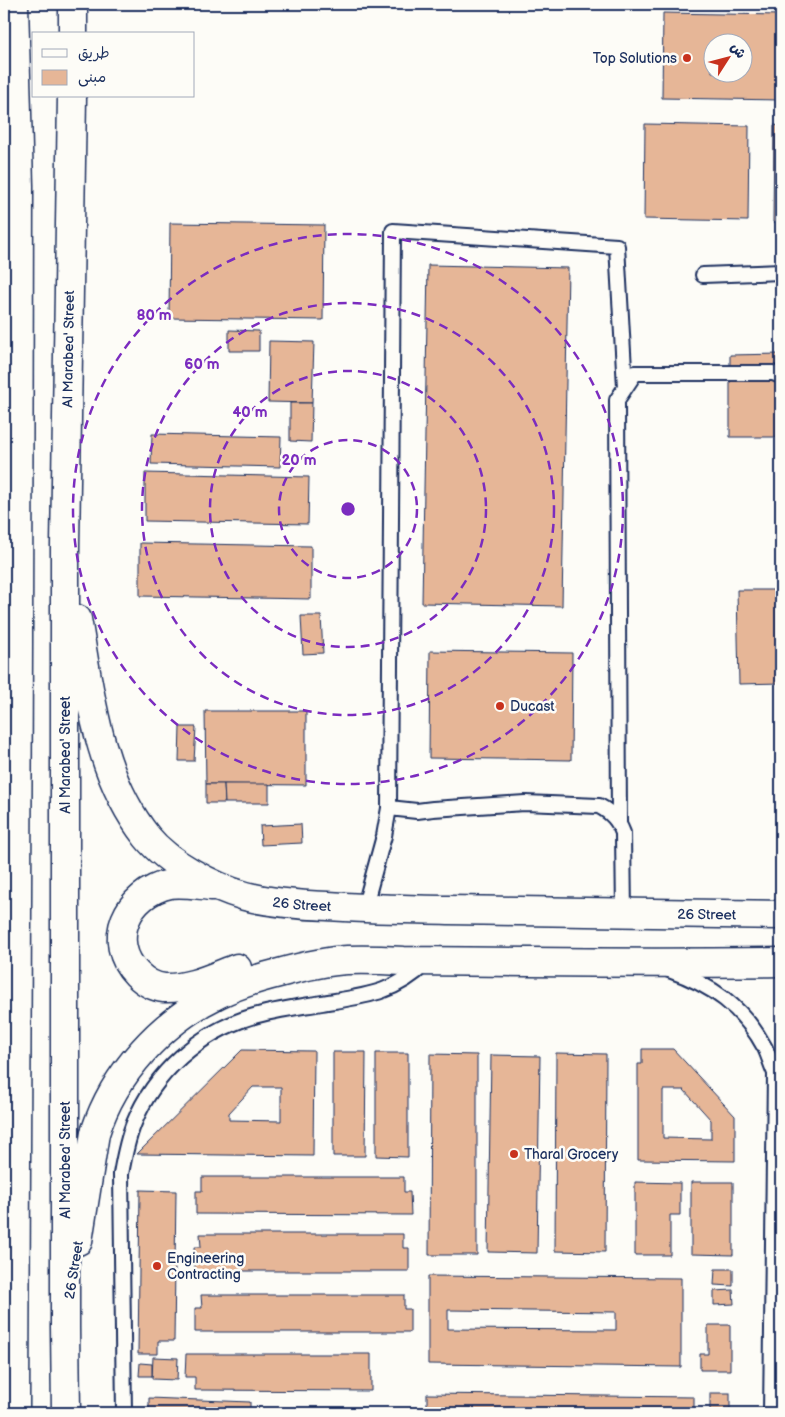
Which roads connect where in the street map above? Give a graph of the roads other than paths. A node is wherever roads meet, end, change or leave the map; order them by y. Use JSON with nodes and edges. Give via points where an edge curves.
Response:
{"nodes":[{"id":1,"x":14,"y":4,"type":"edge"},
{"id":2,"x":74,"y":4,"type":"edge"},
{"id":3,"x":73,"y":32,"type":"edge"},
{"id":4,"x":72,"y":98,"type":"edge"},
{"id":5,"x":781,"y":272,"type":"edge"},
{"id":6,"x":702,"y":275,"type":"dead end"},
{"id":7,"x":11,"y":334,"type":"edge"},
{"id":8,"x":781,"y":376,"type":"edge"},
{"id":9,"x":625,"y":387,"type":"junction"},
{"id":10,"x":11,"y":398,"type":"edge"},
{"id":11,"x":64,"y":546,"type":"junction"},
{"id":12,"x":18,"y":645,"type":"junction"},
{"id":13,"x":4,"y":704,"type":"edge"},
{"id":14,"x":389,"y":808,"type":"junction"},
{"id":15,"x":619,"y":822,"type":"junction"},
{"id":16,"x":216,"y":886,"type":"junction"},
{"id":17,"x":364,"y":908,"type":"junction"},
{"id":18,"x":624,"y":914,"type":"junction"},
{"id":19,"x":781,"y":914,"type":"edge"},
{"id":20,"x":347,"y":960,"type":"junction"},
{"id":21,"x":428,"y":961,"type":"junction"},
{"id":22,"x":781,"y":962,"type":"edge"},
{"id":23,"x":639,"y":963,"type":"junction"},
{"id":24,"x":781,"y":1059,"type":"edge"},
{"id":25,"x":774,"y":1074,"type":"junction"},
{"id":26,"x":65,"y":1327,"type":"junction"},
{"id":27,"x":4,"y":1334,"type":"edge"},
{"id":28,"x":15,"y":1366,"type":"junction"},
{"id":29,"x":15,"y":1413,"type":"edge"},
{"id":30,"x":66,"y":1413,"type":"edge"},
{"id":31,"x":124,"y":1413,"type":"edge"},
{"id":32,"x":771,"y":1413,"type":"edge"}],
"edges":[{"from":1,"to":7,"type":"main road","via":[[19,186]]},
{"from":2,"to":3,"type":"main road"},
{"from":4,"to":11,"type":"main road","name":"Al Marabea' Street"},
{"from":5,"to":6,"type":"lane"},
{"from":7,"to":10,"type":"main road"},
{"from":8,"to":9,"type":"lane","via":[[773,373],[635,373]]},
{"from":9,"to":14,"type":"lane","via":[[617,246],[393,231]]},
{"from":9,"to":15,"type":"lane","via":[[617,400]]},
{"from":10,"to":12,"type":"main road"},
{"from":11,"to":16,"type":"main road","name":"26 Street","via":[[98,732],[118,787],[147,838],[173,860]]},
{"from":11,"to":26,"type":"main road","name":"Al Marabea' Street"},
{"from":12,"to":13,"type":"main road"},
{"from":12,"to":28,"type":"main road"},
{"from":14,"to":15,"type":"lane","via":[[417,811],[525,803],[599,806]]},
{"from":14,"to":17,"type":"lane"},
{"from":15,"to":18,"type":"lane","via":[[624,833]]},
{"from":16,"to":17,"type":"main road","name":"26 Street","via":[[271,902]]},
{"from":16,"to":20,"type":"main road","via":[[171,884],[140,899],[128,912],[122,935],[123,947],[126,959],[142,978],[162,988],[180,987],[262,961],[303,956]]},
{"from":17,"to":18,"type":"main road","name":"26 Street"},
{"from":18,"to":19,"type":"main road","name":"26 Street"},
{"from":20,"to":21,"type":"main road","name":"26 Street"},
{"from":20,"to":26,"type":"main road","name":"26 Street","via":[[291,969],[218,994],[170,1025],[130,1066],[100,1116],[95,1133]]},
{"from":21,"to":23,"type":"main road","name":"26 Street"},
{"from":21,"to":31,"type":"lane","via":[[407,980],[381,992],[276,1011],[225,1027],[180,1057],[146,1098],[134,1122],[121,1174]]},
{"from":22,"to":23,"type":"main road","name":"26 Street"},
{"from":23,"to":25,"type":"lane","via":[[692,978],[735,1007],[765,1049]]},
{"from":24,"to":25,"type":"lane"},
{"from":25,"to":32,"type":"lane"},
{"from":26,"to":30,"type":"main road","name":"Al Marabea' Street"},
{"from":27,"to":28,"type":"main road"},
{"from":28,"to":29,"type":"main road"}]}
